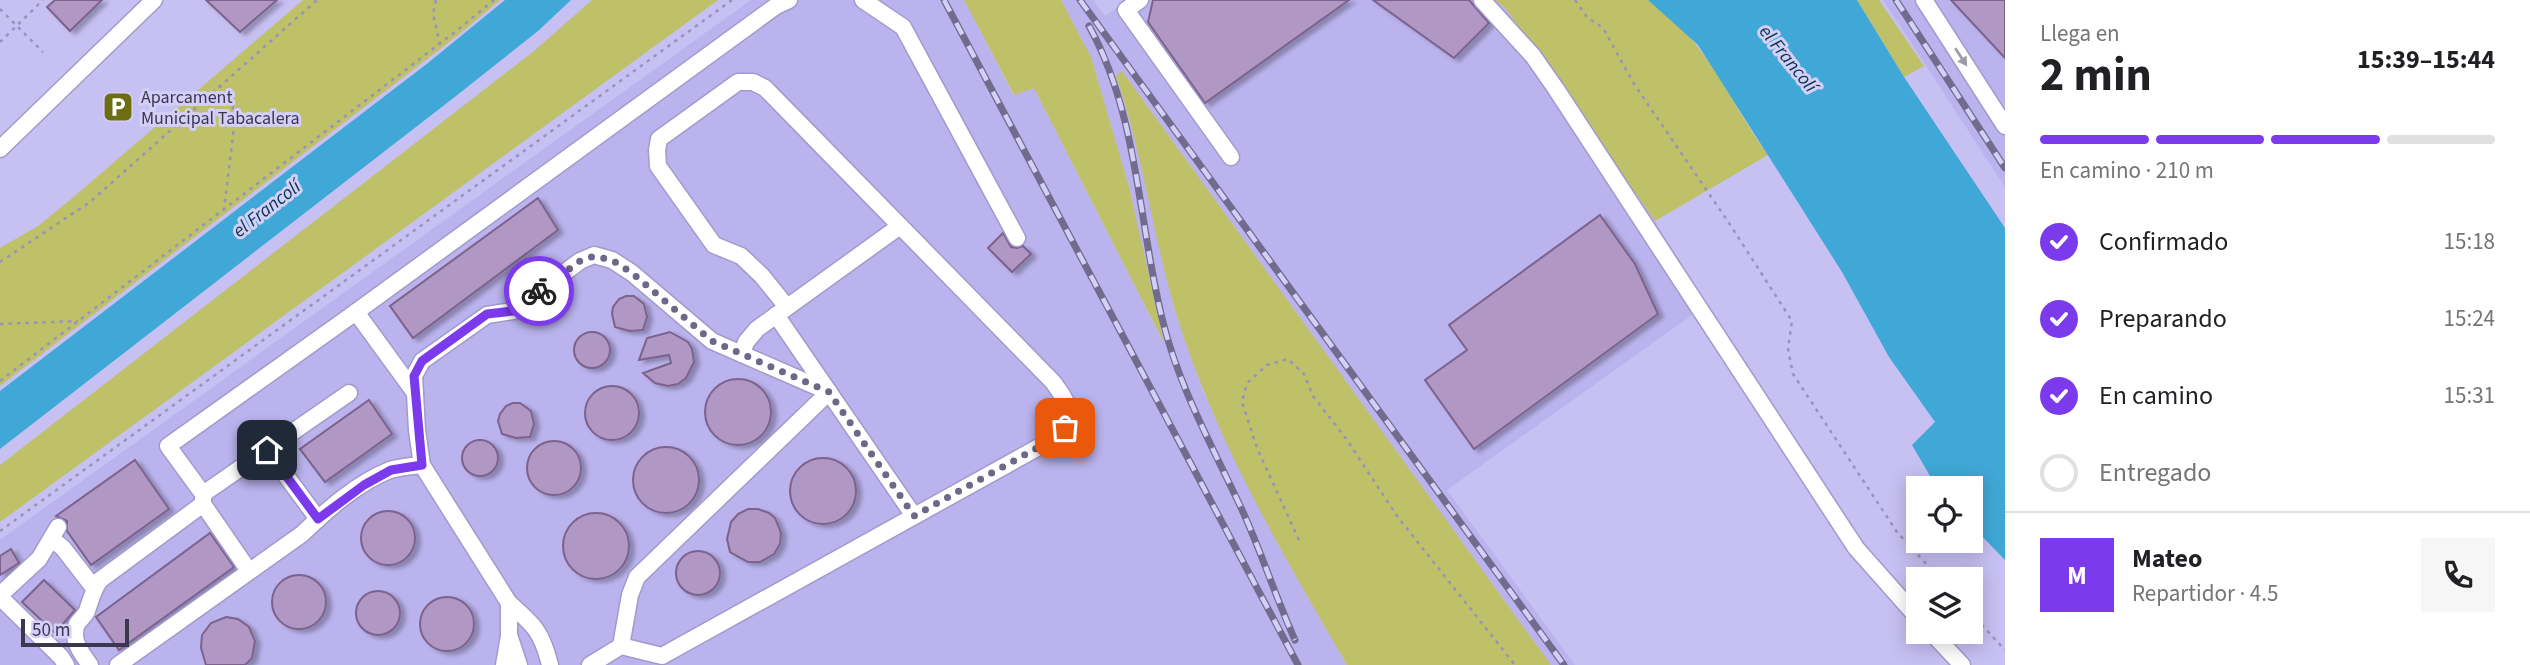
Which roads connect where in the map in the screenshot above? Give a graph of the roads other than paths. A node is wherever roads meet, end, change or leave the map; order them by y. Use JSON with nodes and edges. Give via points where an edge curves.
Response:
{"nodes":[{"id":1,"x":154,"y":0,"type":"edge"},
{"id":2,"x":789,"y":0,"type":"edge"},
{"id":3,"x":863,"y":0,"type":"edge"},
{"id":4,"x":1140,"y":0,"type":"edge"},
{"id":5,"x":1482,"y":0,"type":"edge"},
{"id":6,"x":1924,"y":0,"type":"edge"},
{"id":7,"x":2005,"y":126,"type":"edge"},
{"id":8,"x":0,"y":149,"type":"edge"},
{"id":9,"x":1231,"y":157,"type":"dead end"},
{"id":10,"x":900,"y":226,"type":"junction"},
{"id":11,"x":1017,"y":238,"type":"dead end"},
{"id":12,"x":781,"y":311,"type":"junction"},
{"id":13,"x":356,"y":312,"type":"junction"},
{"id":14,"x":742,"y":354,"type":"junction"},
{"id":15,"x":829,"y":392,"type":"junction"},
{"id":16,"x":349,"y":393,"type":"dead end"},
{"id":17,"x":415,"y":393,"type":"junction"},
{"id":18,"x":267,"y":450,"type":"junction"},
{"id":19,"x":422,"y":465,"type":"junction"},
{"id":20,"x":203,"y":499,"type":"junction"},
{"id":21,"x":914,"y":516,"type":"junction"},
{"id":22,"x":318,"y":519,"type":"junction"},
{"id":23,"x":249,"y":571,"type":"junction"},
{"id":24,"x":94,"y":588,"type":"junction"},
{"id":25,"x":0,"y":596,"type":"edge"},
{"id":26,"x":509,"y":603,"type":"junction"},
{"id":27,"x":1906,"y":604,"type":"edge"},
{"id":28,"x":509,"y":635,"type":"junction"},
{"id":29,"x":1942,"y":644,"type":"edge"},
{"id":30,"x":621,"y":646,"type":"junction"},
{"id":31,"x":66,"y":665,"type":"edge"},
{"id":32,"x":90,"y":665,"type":"edge"},
{"id":33,"x":118,"y":665,"type":"edge"},
{"id":34,"x":504,"y":665,"type":"edge"},
{"id":35,"x":519,"y":665,"type":"edge"},
{"id":36,"x":551,"y":665,"type":"edge"},
{"id":37,"x":590,"y":665,"type":"edge"},
{"id":38,"x":1962,"y":665,"type":"edge"}],
"edges":[{"from":1,"to":8,"type":"street"},
{"from":2,"to":13,"type":"street"},
{"from":3,"to":11,"type":"street","via":[[902,27]]},
{"from":4,"to":9,"type":"street","via":[[1126,10]]},
{"from":5,"to":27,"type":"street","via":[[1533,56],[1856,548]]},
{"from":6,"to":7,"type":"street","one_way":true},
{"from":10,"to":12,"type":"street"},
{"from":10,"to":12,"type":"street","via":[[765,88],[738,82],[726,89],[660,139],[658,166],[714,244],[741,256],[762,276]]},
{"from":10,"to":21,"type":"street","via":[[1052,382],[1068,402],[1069,415],[1055,438]]},
{"from":12,"to":14,"type":"street","via":[[757,329]]},
{"from":12,"to":15,"type":"street"},
{"from":13,"to":17,"type":"street"},
{"from":13,"to":20,"type":"street","via":[[168,446]]},
{"from":14,"to":15,"type":"street"},
{"from":14,"to":17,"type":"street","via":[[712,341],[622,266],[594,256],[580,261],[513,311],[487,314],[422,361],[414,376]]},
{"from":15,"to":21,"type":"street"},
{"from":15,"to":30,"type":"street","via":[[637,577]]},
{"from":16,"to":18,"type":"street"},
{"from":17,"to":19,"type":"street"},
{"from":18,"to":20,"type":"street"},
{"from":18,"to":22,"type":"street"},
{"from":19,"to":22,"type":"street","via":[[391,470]]},
{"from":19,"to":26,"type":"street"},
{"from":20,"to":23,"type":"street"},
{"from":20,"to":24,"type":"street"},
{"from":21,"to":30,"type":"street","via":[[662,656]]},
{"from":22,"to":23,"type":"street"},
{"from":23,"to":33,"type":"street"},
{"from":24,"to":25,"type":"street","via":[[55,533],[39,559]]},
{"from":24,"to":32,"type":"street","via":[[75,636]]},
{"from":25,"to":31,"type":"street"},
{"from":26,"to":28,"type":"street"},
{"from":26,"to":36,"type":"street","via":[[536,627]]},
{"from":28,"to":34,"type":"street"},
{"from":28,"to":35,"type":"street"},
{"from":29,"to":38,"type":"street"},
{"from":30,"to":37,"type":"street"}]}
